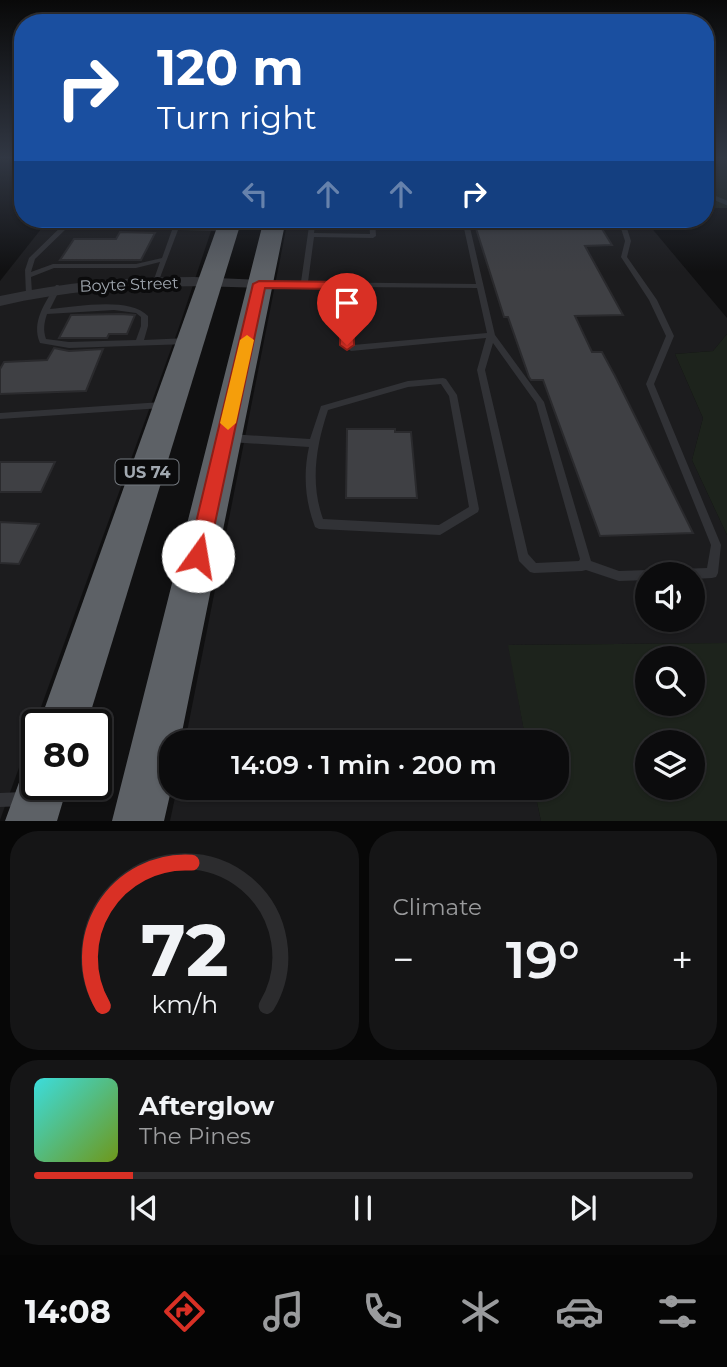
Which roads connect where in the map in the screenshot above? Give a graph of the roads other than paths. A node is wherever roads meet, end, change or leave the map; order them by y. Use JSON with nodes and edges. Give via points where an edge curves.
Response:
{"nodes":[{"id":1,"x":64,"y":228,"type":"edge"},
{"id":2,"x":179,"y":228,"type":"edge"},
{"id":3,"x":228,"y":228,"type":"edge"},
{"id":4,"x":273,"y":228,"type":"edge"},
{"id":5,"x":312,"y":228,"type":"edge"},
{"id":6,"x":373,"y":228,"type":"edge"},
{"id":7,"x":467,"y":228,"type":"edge"},
{"id":8,"x":624,"y":228,"type":"edge"},
{"id":9,"x":311,"y":235,"type":"junction"},
{"id":10,"x":38,"y":252,"type":"junction"},
{"id":11,"x":164,"y":259,"type":"junction"},
{"id":12,"x":53,"y":266,"type":"junction"},
{"id":13,"x":28,"y":276,"type":"junction"},
{"id":14,"x":156,"y":282,"type":"junction"},
{"id":15,"x":208,"y":283,"type":"junction"},
{"id":16,"x":259,"y":284,"type":"junction"},
{"id":17,"x":304,"y":285,"type":"junction"},
{"id":18,"x":347,"y":285,"type":"junction"},
{"id":19,"x":480,"y":286,"type":"junction"},
{"id":20,"x":58,"y":287,"type":"junction"},
{"id":21,"x":28,"y":293,"type":"junction"},
{"id":22,"x":0,"y":300,"type":"edge"},
{"id":23,"x":46,"y":312,"type":"junction"},
{"id":24,"x":491,"y":335,"type":"junction"},
{"id":25,"x":190,"y":341,"type":"junction"},
{"id":26,"x":139,"y":343,"type":"junction"},
{"id":27,"x":169,"y":404,"type":"junction"},
{"id":28,"x":0,"y":416,"type":"edge"},
{"id":29,"x":225,"y":438,"type":"junction"},
{"id":30,"x":311,"y":443,"type":"junction"},
{"id":31,"x":585,"y":564,"type":"junction"},
{"id":32,"x":705,"y":573,"type":"edge"},
{"id":33,"x":635,"y":575,"type":"edge"},
{"id":34,"x":68,"y":709,"type":"edge"},
{"id":35,"x":138,"y":821,"type":"edge"}],
"edges":[{"from":1,"to":10,"type":"lane"},
{"from":2,"to":11,"type":"lane"},
{"from":3,"to":15,"type":"highway","number":"US 74"},
{"from":4,"to":16,"type":"highway"},
{"from":5,"to":9,"type":"lane"},
{"from":6,"to":9,"type":"lane","via":[[373,236]]},
{"from":7,"to":19,"type":"lane"},
{"from":8,"to":32,"type":"lane","via":[[628,241],[624,257],[653,300],[670,337],[650,384],[716,545],[712,573]]},
{"from":9,"to":17,"type":"lane"},
{"from":10,"to":12,"type":"lane"},
{"from":10,"to":13,"type":"lane","via":[[29,263]]},
{"from":11,"to":12,"type":"lane","via":[[136,266]]},
{"from":11,"to":14,"type":"lane"},
{"from":12,"to":13,"type":"lane"},
{"from":13,"to":21,"type":"lane"},
{"from":14,"to":15,"type":"street","name":"Boyte Street"},
{"from":14,"to":20,"type":"street","name":"Boyte Street"},
{"from":15,"to":16,"type":"street","name":"Boyte Street"},
{"from":15,"to":25,"type":"highway","number":"US 74"},
{"from":16,"to":17,"type":"lane"},
{"from":16,"to":29,"type":"highway"},
{"from":17,"to":18,"type":"lane"},
{"from":18,"to":19,"type":"lane"},
{"from":18,"to":24,"type":"lane","via":[[347,345],[351,348]]},
{"from":19,"to":24,"type":"lane"},
{"from":20,"to":21,"type":"street","name":"Boyte Street"},
{"from":20,"to":23,"type":"lane"},
{"from":21,"to":22,"type":"street","name":"Boyte Street"},
{"from":23,"to":26,"type":"lane","via":[[38,333],[54,345]]},
{"from":23,"to":26,"type":"lane","via":[[138,310],[146,323]]},
{"from":24,"to":31,"type":"lane","via":[[540,402]]},
{"from":24,"to":31,"type":"lane","via":[[481,370],[523,556],[534,568]]},
{"from":25,"to":26,"type":"lane"},
{"from":25,"to":27,"type":"highway","number":"US 74"},
{"from":27,"to":28,"type":"lane"},
{"from":27,"to":34,"type":"highway","number":"US 74"},
{"from":29,"to":30,"type":"lane"},
{"from":29,"to":35,"type":"highway"},
{"from":30,"to":30,"type":"lane","via":[[311,505],[319,524],[440,530],[474,509],[453,395],[443,381],[408,384],[324,408]]},
{"from":31,"to":33,"type":"lane","via":[[619,576]]}]}
